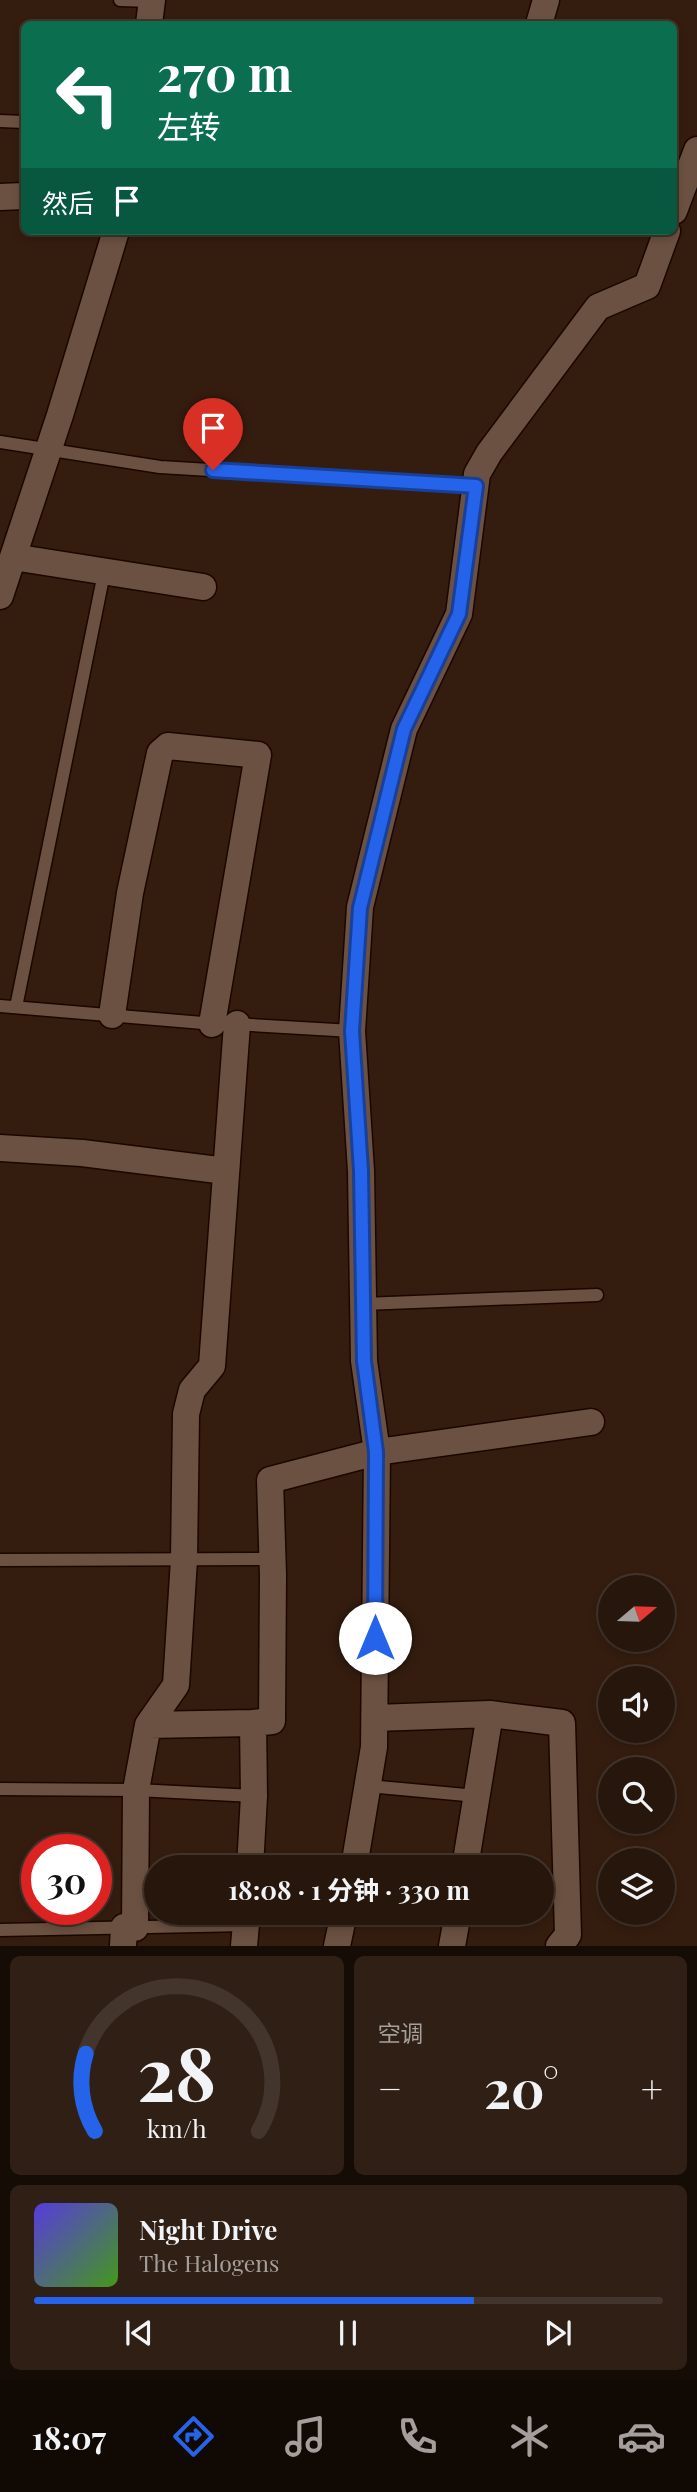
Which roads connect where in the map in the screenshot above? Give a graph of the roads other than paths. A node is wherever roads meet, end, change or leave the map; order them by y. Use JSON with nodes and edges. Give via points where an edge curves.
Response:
{"nodes":[{"id":1,"x":120,"y":0,"type":"edge"},
{"id":2,"x":152,"y":0,"type":"edge"},
{"id":3,"x":546,"y":0,"type":"edge"},
{"id":4,"x":149,"y":21,"type":"edge"},
{"id":5,"x":541,"y":21,"type":"edge"},
{"id":6,"x":0,"y":121,"type":"edge"},
{"id":7,"x":21,"y":122,"type":"edge"},
{"id":8,"x":697,"y":150,"type":"edge"},
{"id":9,"x":21,"y":196,"type":"edge"},
{"id":10,"x":0,"y":197,"type":"edge"},
{"id":11,"x":677,"y":203,"type":"edge"},
{"id":12,"x":115,"y":235,"type":"edge"},
{"id":13,"x":666,"y":235,"type":"edge"},
{"id":14,"x":0,"y":442,"type":"edge"},
{"id":15,"x":48,"y":450,"type":"junction"},
{"id":16,"x":476,"y":486,"type":"junction"},
{"id":17,"x":13,"y":557,"type":"junction"},
{"id":18,"x":104,"y":573,"type":"junction"},
{"id":19,"x":203,"y":587,"type":"dead end"},
{"id":20,"x":0,"y":596,"type":"edge"},
{"id":21,"x":0,"y":1006,"type":"edge"},
{"id":22,"x":16,"y":1007,"type":"junction"},
{"id":23,"x":112,"y":1015,"type":"junction"},
{"id":24,"x":225,"y":1024,"type":"junction"},
{"id":25,"x":352,"y":1031,"type":"junction"},
{"id":26,"x":0,"y":1148,"type":"edge"},
{"id":27,"x":226,"y":1171,"type":"junction"},
{"id":28,"x":597,"y":1295,"type":"dead end"},
{"id":29,"x":363,"y":1304,"type":"junction"},
{"id":30,"x":591,"y":1422,"type":"dead end"},
{"id":31,"x":376,"y":1452,"type":"junction"},
{"id":32,"x":273,"y":1559,"type":"junction"},
{"id":33,"x":0,"y":1560,"type":"edge"},
{"id":34,"x":184,"y":1560,"type":"junction"},
{"id":35,"x":490,"y":1714,"type":"junction"},
{"id":36,"x":375,"y":1718,"type":"junction"},
{"id":37,"x":253,"y":1723,"type":"junction"},
{"id":38,"x":148,"y":1725,"type":"junction"},
{"id":39,"x":368,"y":1786,"type":"junction"},
{"id":40,"x":0,"y":1789,"type":"edge"},
{"id":41,"x":136,"y":1790,"type":"junction"},
{"id":42,"x":254,"y":1796,"type":"junction"},
{"id":43,"x":477,"y":1796,"type":"junction"},
{"id":44,"x":251,"y":1855,"type":"edge"},
{"id":45,"x":356,"y":1855,"type":"edge"},
{"id":46,"x":467,"y":1855,"type":"edge"},
{"id":47,"x":341,"y":1925,"type":"edge"},
{"id":48,"x":456,"y":1925,"type":"edge"},
{"id":49,"x":246,"y":1928,"type":"edge"},
{"id":50,"x":0,"y":1930,"type":"edge"},
{"id":51,"x":127,"y":1934,"type":"edge"},
{"id":52,"x":337,"y":1946,"type":"edge"},
{"id":53,"x":452,"y":1946,"type":"edge"},
{"id":54,"x":559,"y":1946,"type":"edge"}],
"edges":[{"from":1,"to":2,"type":"lane"},
{"from":2,"to":4,"type":"street"},
{"from":3,"to":5,"type":"street"},
{"from":6,"to":7,"type":"lane"},
{"from":8,"to":11,"type":"street"},
{"from":9,"to":10,"type":"street"},
{"from":12,"to":15,"type":"street"},
{"from":13,"to":16,"type":"street","via":[[647,286],[598,307],[489,453]]},
{"from":14,"to":15,"type":"lane"},
{"from":15,"to":16,"type":"lane","via":[[160,467]]},
{"from":15,"to":17,"type":"street"},
{"from":16,"to":25,"type":"street","via":[[459,614],[404,729],[360,908]]},
{"from":17,"to":18,"type":"street"},
{"from":17,"to":20,"type":"street"},
{"from":18,"to":19,"type":"street"},
{"from":18,"to":22,"type":"lane"},
{"from":21,"to":22,"type":"lane"},
{"from":22,"to":23,"type":"lane"},
{"from":23,"to":24,"type":"lane"},
{"from":23,"to":24,"type":"street","via":[[130,892],[160,752],[168,746],[258,755]]},
{"from":24,"to":25,"type":"lane"},
{"from":24,"to":27,"type":"street"},
{"from":25,"to":29,"type":"street"},
{"from":26,"to":27,"type":"street"},
{"from":27,"to":34,"type":"street","via":[[212,1366],[192,1390],[186,1414]]},
{"from":28,"to":29,"type":"lane"},
{"from":29,"to":31,"type":"street","via":[[364,1361]]},
{"from":30,"to":31,"type":"street"},
{"from":31,"to":32,"type":"street","via":[[270,1480]]},
{"from":31,"to":36,"type":"street"},
{"from":32,"to":34,"type":"lane"},
{"from":32,"to":37,"type":"street","via":[[272,1721]]},
{"from":33,"to":34,"type":"lane"},
{"from":34,"to":38,"type":"street","via":[[176,1685]]},
{"from":35,"to":36,"type":"street"},
{"from":35,"to":43,"type":"street"},
{"from":35,"to":54,"type":"street","via":[[562,1723],[568,1935]]},
{"from":36,"to":39,"type":"street"},
{"from":37,"to":38,"type":"street"},
{"from":37,"to":42,"type":"street"},
{"from":38,"to":41,"type":"street"},
{"from":39,"to":43,"type":"lane"},
{"from":39,"to":45,"type":"street"},
{"from":40,"to":41,"type":"lane"},
{"from":41,"to":42,"type":"lane"},
{"from":41,"to":51,"type":"street"},
{"from":42,"to":44,"type":"street"},
{"from":43,"to":46,"type":"street"},
{"from":47,"to":52,"type":"street"},
{"from":48,"to":53,"type":"street"},
{"from":49,"to":51,"type":"lane"},
{"from":50,"to":51,"type":"lane"}]}
